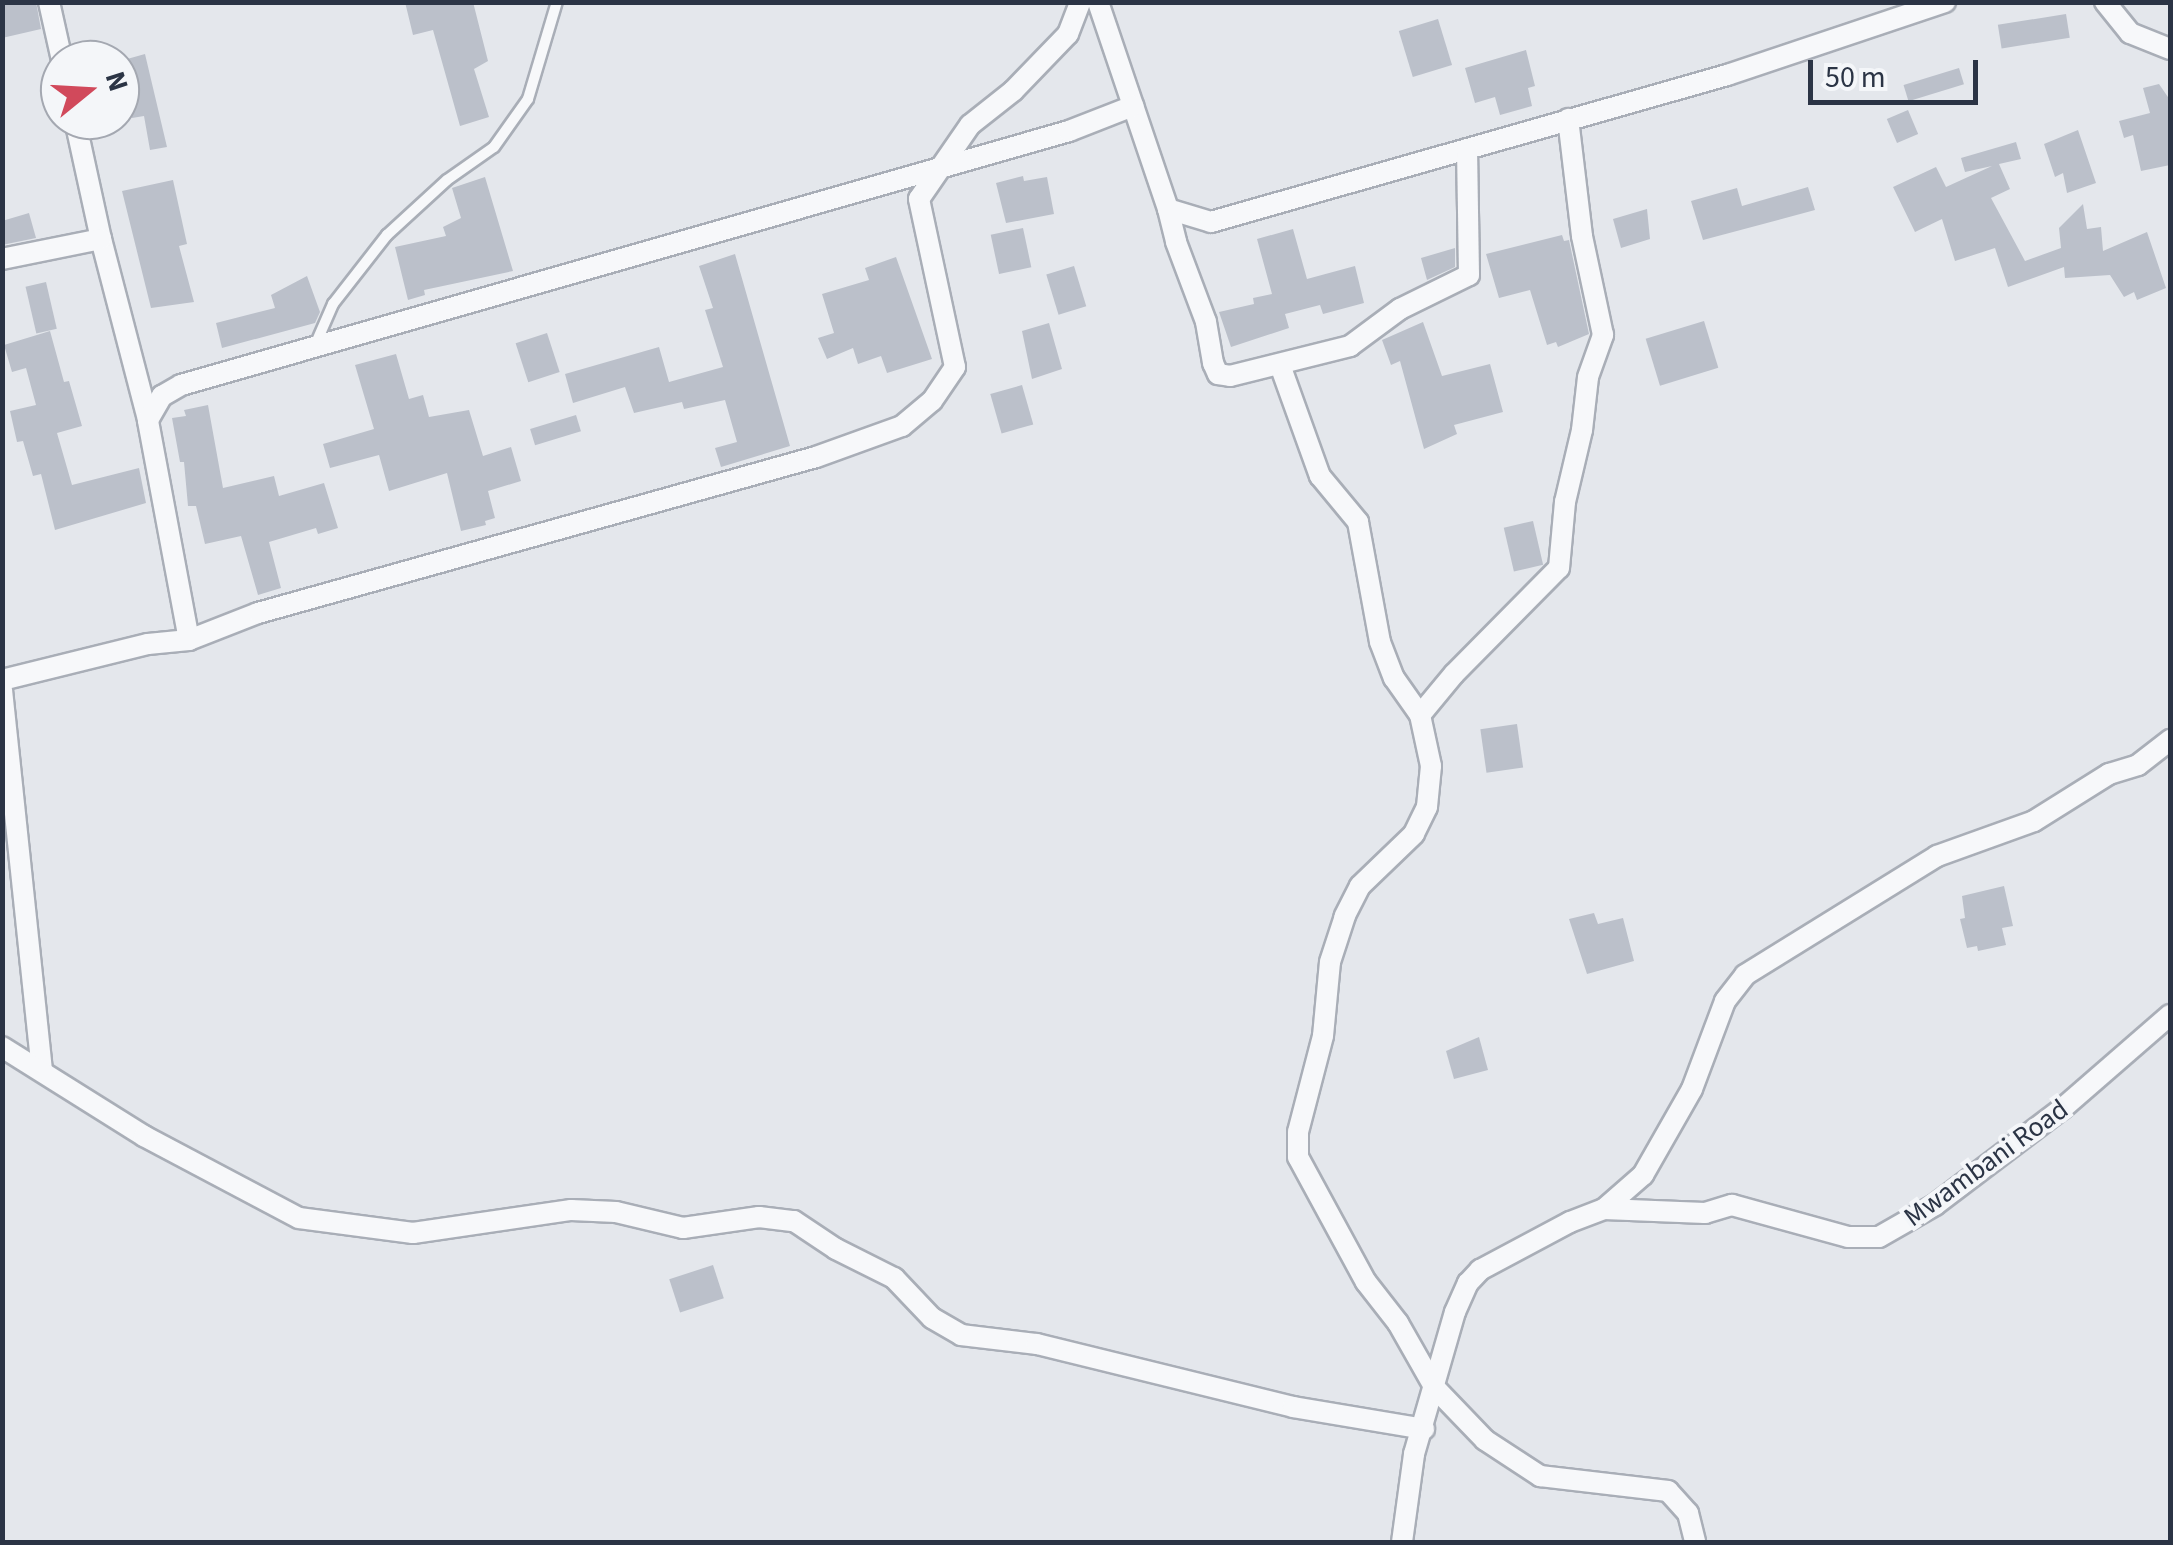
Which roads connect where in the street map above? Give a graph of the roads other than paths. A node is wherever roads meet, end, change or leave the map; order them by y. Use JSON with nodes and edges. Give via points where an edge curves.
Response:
{"nodes":[{"id":1,"x":50,"y":2,"type":"edge"},
{"id":2,"x":557,"y":2,"type":"edge"},
{"id":3,"x":1080,"y":2,"type":"edge"},
{"id":4,"x":1098,"y":2,"type":"edge"},
{"id":5,"x":1944,"y":2,"type":"edge"},
{"id":6,"x":2105,"y":2,"type":"edge"},
{"id":7,"x":58,"y":40,"type":"edge"},
{"id":8,"x":2170,"y":49,"type":"edge"},
{"id":9,"x":1133,"y":106,"type":"junction"},
{"id":10,"x":1568,"y":119,"type":"junction"},
{"id":11,"x":79,"y":140,"type":"edge"},
{"id":12,"x":1467,"y":149,"type":"junction"},
{"id":13,"x":939,"y":166,"type":"junction"},
{"id":14,"x":1168,"y":209,"type":"junction"},
{"id":15,"x":101,"y":240,"type":"junction"},
{"id":16,"x":2,"y":259,"type":"edge"},
{"id":17,"x":316,"y":344,"type":"junction"},
{"id":18,"x":1280,"y":365,"type":"junction"},
{"id":19,"x":148,"y":420,"type":"junction"},
{"id":20,"x":189,"y":640,"type":"junction"},
{"id":21,"x":2,"y":680,"type":"edge"},
{"id":22,"x":2,"y":690,"type":"edge"},
{"id":23,"x":1420,"y":716,"type":"junction"},
{"id":24,"x":2170,"y":740,"type":"edge"},
{"id":25,"x":2170,"y":1015,"type":"edge"},
{"id":26,"x":2,"y":1048,"type":"edge"},
{"id":27,"x":42,"y":1069,"type":"junction"},
{"id":28,"x":1604,"y":1210,"type":"junction"},
{"id":29,"x":1435,"y":1388,"type":"junction"},
{"id":30,"x":1424,"y":1429,"type":"junction"},
{"id":31,"x":1402,"y":1542,"type":"edge"},
{"id":32,"x":1696,"y":1542,"type":"edge"}],
"edges":[{"from":1,"to":7,"type":"street"},
{"from":2,"to":17,"type":"lane","via":[[528,99],[494,148],[386,234],[334,304]]},
{"from":3,"to":13,"type":"street","via":[[1068,34],[970,126]]},
{"from":4,"to":9,"type":"street"},
{"from":5,"to":10,"type":"street","via":[[1727,75]]},
{"from":6,"to":8,"type":"street","via":[[2130,33]]},
{"from":9,"to":13,"type":"street"},
{"from":9,"to":14,"type":"street"},
{"from":10,"to":12,"type":"street"},
{"from":10,"to":23,"type":"street","via":[[1603,335],[1588,377],[1559,568]]},
{"from":11,"to":15,"type":"street"},
{"from":12,"to":14,"type":"street","via":[[1210,222]]},
{"from":12,"to":18,"type":"street","via":[[1469,275],[1400,310],[1350,346]]},
{"from":13,"to":17,"type":"street"},
{"from":13,"to":20,"type":"street","via":[[919,199],[954,368],[902,426],[816,457],[258,613]]},
{"from":14,"to":18,"type":"street","via":[[1218,374]]},
{"from":15,"to":16,"type":"street"},
{"from":15,"to":19,"type":"street"},
{"from":17,"to":19,"type":"street","via":[[181,385],[162,396]]},
{"from":18,"to":23,"type":"street","via":[[1320,476],[1358,522],[1380,642]]},
{"from":19,"to":20,"type":"street"},
{"from":20,"to":21,"type":"street"},
{"from":22,"to":27,"type":"street"},
{"from":23,"to":29,"type":"street","via":[[1431,766],[1427,807],[1414,834],[1360,886],[1345,916],[1330,962],[1323,1036],[1298,1157],[1366,1282]]},
{"from":24,"to":28,"type":"street","via":[[2034,822],[1937,856],[1745,975],[1721,1008],[1692,1089],[1643,1175]]},
{"from":25,"to":28,"type":"street","name":"Mwambani Road","via":[[2063,1108],[1935,1205],[1879,1238],[1848,1237],[1732,1205],[1705,1213]]},
{"from":26,"to":27,"type":"street"},
{"from":27,"to":30,"type":"street","via":[[144,1136],[299,1218],[413,1233],[571,1210],[616,1212],[683,1228],[759,1217],[794,1221],[894,1278],[932,1318],[960,1335],[1037,1344],[1293,1407]]},
{"from":28,"to":29,"type":"street","name":"Mwambani Road","via":[[1499,1258],[1468,1283]]},
{"from":29,"to":30,"type":"street","name":"Mwambani Road"},
{"from":29,"to":32,"type":"street","via":[[1485,1440],[1533,1474],[1668,1492],[1688,1513]]},
{"from":30,"to":31,"type":"street","name":"Mwambani Road","via":[[1414,1454]]}]}
